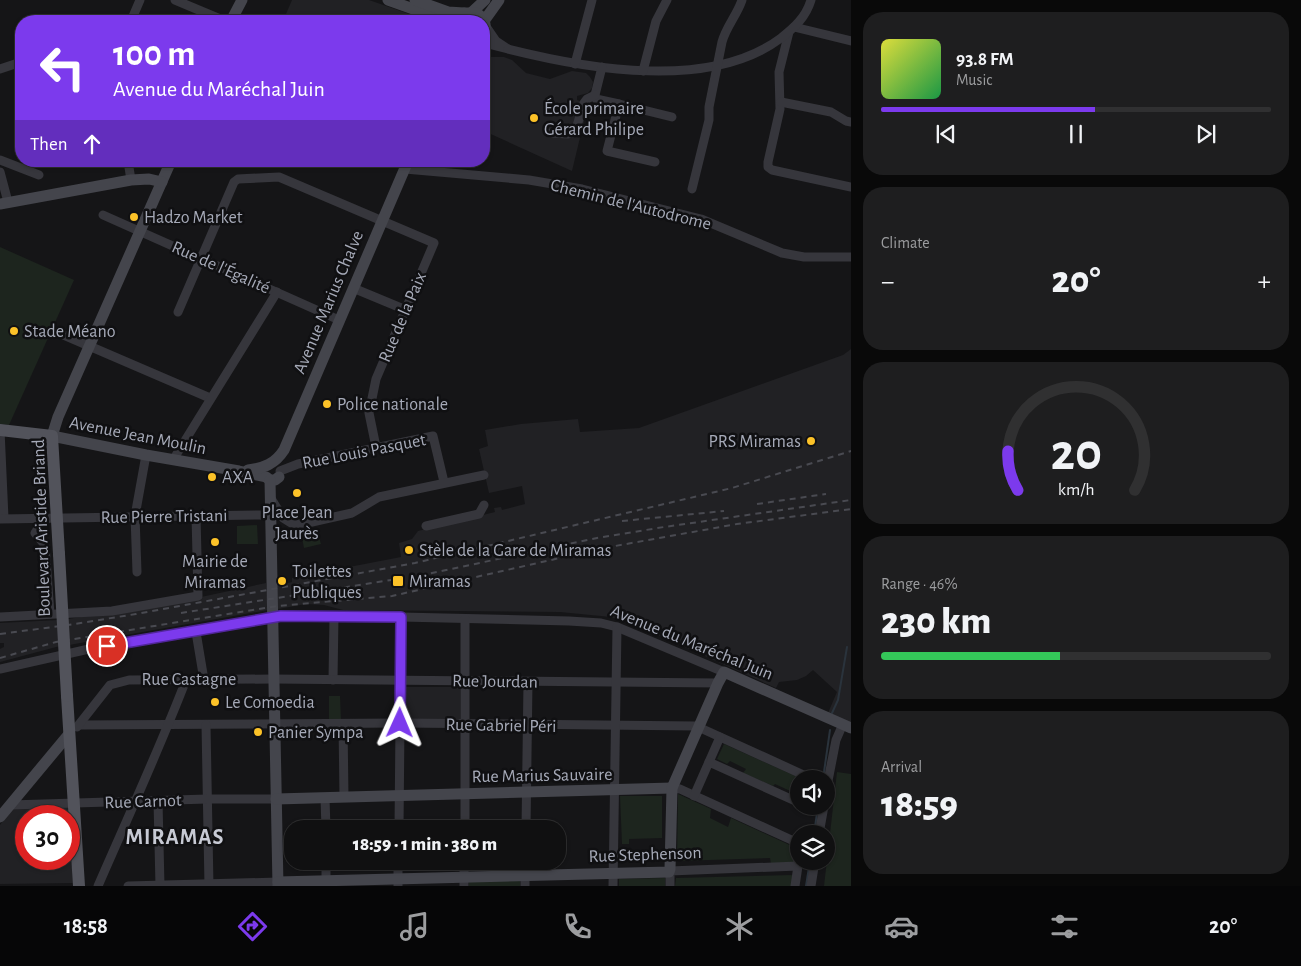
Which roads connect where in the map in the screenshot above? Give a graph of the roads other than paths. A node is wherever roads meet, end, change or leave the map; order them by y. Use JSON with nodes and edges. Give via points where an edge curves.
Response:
{"nodes":[{"id":1,"x":140,"y":0,"type":"edge"},
{"id":2,"x":175,"y":0,"type":"edge"},
{"id":3,"x":236,"y":0,"type":"edge"},
{"id":4,"x":242,"y":0,"type":"edge"},
{"id":5,"x":388,"y":0,"type":"edge"},
{"id":6,"x":415,"y":0,"type":"edge"},
{"id":7,"x":485,"y":0,"type":"edge"},
{"id":8,"x":499,"y":0,"type":"edge"},
{"id":9,"x":592,"y":0,"type":"edge"},
{"id":10,"x":667,"y":0,"type":"edge"},
{"id":11,"x":742,"y":0,"type":"edge"},
{"id":12,"x":811,"y":0,"type":"edge"},
{"id":13,"x":134,"y":15,"type":"edge"},
{"id":14,"x":215,"y":15,"type":"edge"},
{"id":15,"x":228,"y":15,"type":"edge"},
{"id":16,"x":229,"y":15,"type":"edge"},
{"id":17,"x":430,"y":15,"type":"edge"},
{"id":18,"x":464,"y":15,"type":"edge"},
{"id":19,"x":479,"y":15,"type":"edge"},
{"id":20,"x":490,"y":16,"type":"edge"},
{"id":21,"x":791,"y":29,"type":"junction"},
{"id":22,"x":490,"y":34,"type":"edge"},
{"id":23,"x":851,"y":41,"type":"edge"},
{"id":24,"x":490,"y":44,"type":"edge"},
{"id":25,"x":508,"y":49,"type":"junction"},
{"id":26,"x":15,"y":64,"type":"edge"},
{"id":27,"x":575,"y":64,"type":"junction"},
{"id":28,"x":717,"y":66,"type":"junction"},
{"id":29,"x":602,"y":67,"type":"junction"},
{"id":30,"x":0,"y":69,"type":"edge"},
{"id":31,"x":644,"y":70,"type":"junction"},
{"id":32,"x":595,"y":95,"type":"junction"},
{"id":33,"x":781,"y":102,"type":"junction"},
{"id":34,"x":619,"y":104,"type":"junction"},
{"id":35,"x":672,"y":117,"type":"dead end"},
{"id":36,"x":851,"y":122,"type":"edge"},
{"id":37,"x":550,"y":133,"type":"dead end"},
{"id":38,"x":0,"y":160,"type":"edge"},
{"id":39,"x":654,"y":162,"type":"dead end"},
{"id":40,"x":15,"y":166,"type":"edge"},
{"id":41,"x":18,"y":167,"type":"edge"},
{"id":42,"x":129,"y":167,"type":"edge"},
{"id":43,"x":168,"y":167,"type":"edge"},
{"id":44,"x":405,"y":167,"type":"edge"},
{"id":45,"x":422,"y":167,"type":"edge"},
{"id":46,"x":0,"y":172,"type":"edge"},
{"id":47,"x":39,"y":175,"type":"dead end"},
{"id":48,"x":132,"y":180,"type":"junction"},
{"id":49,"x":162,"y":182,"type":"junction"},
{"id":50,"x":851,"y":187,"type":"edge"},
{"id":51,"x":692,"y":189,"type":"dead end"},
{"id":52,"x":4,"y":203,"type":"edge"},
{"id":53,"x":103,"y":215,"type":"dead end"},
{"id":54,"x":382,"y":220,"type":"junction"},
{"id":55,"x":140,"y":231,"type":"junction"},
{"id":56,"x":851,"y":257,"type":"edge"},
{"id":57,"x":202,"y":258,"type":"junction"},
{"id":58,"x":353,"y":288,"type":"junction"},
{"id":59,"x":277,"y":292,"type":"junction"},
{"id":60,"x":406,"y":310,"type":"junction"},
{"id":61,"x":178,"y":312,"type":"dead end"},
{"id":62,"x":339,"y":320,"type":"junction"},
{"id":63,"x":52,"y":330,"type":"dead end"},
{"id":64,"x":90,"y":346,"type":"junction"},
{"id":65,"x":210,"y":398,"type":"junction"},
{"id":66,"x":0,"y":430,"type":"edge"},
{"id":67,"x":52,"y":436,"type":"junction"},
{"id":68,"x":376,"y":448,"type":"junction"},
{"id":69,"x":146,"y":455,"type":"junction"},
{"id":70,"x":173,"y":460,"type":"junction"},
{"id":71,"x":273,"y":472,"type":"junction"},
{"id":72,"x":484,"y":475,"type":"dead end"},
{"id":73,"x":444,"y":482,"type":"junction"},
{"id":74,"x":484,"y":505,"type":"dead end"},
{"id":75,"x":272,"y":513,"type":"junction"},
{"id":76,"x":135,"y":516,"type":"junction"},
{"id":77,"x":196,"y":516,"type":"junction"},
{"id":78,"x":2,"y":518,"type":"edge"},
{"id":79,"x":39,"y":518,"type":"junction"},
{"id":80,"x":57,"y":518,"type":"junction"},
{"id":81,"x":426,"y":526,"type":"dead end"},
{"id":82,"x":137,"y":572,"type":"dead end"},
{"id":83,"x":50,"y":614,"type":"junction"},
{"id":84,"x":334,"y":616,"type":"junction"},
{"id":85,"x":0,"y":617,"type":"edge"},
{"id":86,"x":401,"y":617,"type":"junction"},
{"id":87,"x":465,"y":618,"type":"junction"},
{"id":88,"x":616,"y":627,"type":"junction"},
{"id":89,"x":196,"y":632,"type":"junction"},
{"id":90,"x":0,"y":669,"type":"edge"},
{"id":91,"x":724,"y":672,"type":"junction"},
{"id":92,"x":273,"y":679,"type":"junction"},
{"id":93,"x":186,"y":680,"type":"junction"},
{"id":94,"x":204,"y":680,"type":"junction"},
{"id":95,"x":333,"y":680,"type":"junction"},
{"id":96,"x":401,"y":680,"type":"junction"},
{"id":97,"x":742,"y":680,"type":"junction"},
{"id":98,"x":465,"y":681,"type":"junction"},
{"id":99,"x":528,"y":682,"type":"junction"},
{"id":100,"x":616,"y":682,"type":"junction"},
{"id":101,"x":718,"y":684,"type":"junction"},
{"id":102,"x":400,"y":723,"type":"junction"},
{"id":103,"x":206,"y":724,"type":"junction"},
{"id":104,"x":274,"y":724,"type":"junction"},
{"id":105,"x":343,"y":724,"type":"junction"},
{"id":106,"x":465,"y":724,"type":"junction"},
{"id":107,"x":79,"y":725,"type":"junction"},
{"id":108,"x":169,"y":725,"type":"junction"},
{"id":109,"x":528,"y":725,"type":"junction"},
{"id":110,"x":615,"y":725,"type":"junction"},
{"id":111,"x":847,"y":726,"type":"edge"},
{"id":112,"x":698,"y":727,"type":"junction"},
{"id":113,"x":69,"y":734,"type":"junction"},
{"id":114,"x":720,"y":737,"type":"junction"},
{"id":115,"x":709,"y":762,"type":"junction"},
{"id":116,"x":793,"y":770,"type":"edge"},
{"id":117,"x":830,"y":770,"type":"edge"},
{"id":118,"x":672,"y":788,"type":"junction"},
{"id":119,"x":614,"y":791,"type":"junction"},
{"id":120,"x":527,"y":793,"type":"junction"},
{"id":121,"x":465,"y":794,"type":"junction"},
{"id":122,"x":400,"y":796,"type":"junction"},
{"id":123,"x":694,"y":796,"type":"junction"},
{"id":124,"x":344,"y":797,"type":"junction"},
{"id":125,"x":325,"y":798,"type":"junction"},
{"id":126,"x":790,"y":798,"type":"edge"},
{"id":127,"x":207,"y":799,"type":"junction"},
{"id":128,"x":276,"y":799,"type":"junction"},
{"id":129,"x":158,"y":801,"type":"junction"},
{"id":130,"x":134,"y":802,"type":"junction"},
{"id":131,"x":74,"y":803,"type":"junction"},
{"id":132,"x":10,"y":805,"type":"junction"},
{"id":133,"x":0,"y":817,"type":"edge"},
{"id":134,"x":326,"y":820,"type":"edge"},
{"id":135,"x":399,"y":820,"type":"edge"},
{"id":136,"x":465,"y":820,"type":"edge"},
{"id":137,"x":526,"y":820,"type":"edge"},
{"id":138,"x":790,"y":839,"type":"edge"},
{"id":139,"x":790,"y":866,"type":"edge"},
{"id":140,"x":326,"y":870,"type":"edge"},
{"id":141,"x":797,"y":870,"type":"edge"},
{"id":142,"x":814,"y":870,"type":"edge"},
{"id":143,"x":670,"y":871,"type":"junction"},
{"id":144,"x":613,"y":874,"type":"junction"},
{"id":145,"x":525,"y":881,"type":"edge"},
{"id":146,"x":398,"y":882,"type":"edge"},
{"id":147,"x":464,"y":882,"type":"edge"},
{"id":148,"x":326,"y":883,"type":"edge"},
{"id":149,"x":278,"y":884,"type":"edge"},
{"id":150,"x":209,"y":885,"type":"edge"},
{"id":151,"x":79,"y":886,"type":"edge"},
{"id":152,"x":98,"y":886,"type":"edge"},
{"id":153,"x":128,"y":886,"type":"edge"},
{"id":154,"x":160,"y":886,"type":"edge"},
{"id":155,"x":613,"y":886,"type":"edge"},
{"id":156,"x":670,"y":886,"type":"edge"},
{"id":157,"x":795,"y":886,"type":"edge"},
{"id":158,"x":811,"y":886,"type":"edge"}],
"edges":[{"from":1,"to":13,"type":"street"},
{"from":2,"to":14,"type":"street"},
{"from":3,"to":15,"type":"main road"},
{"from":4,"to":16,"type":"main road"},
{"from":5,"to":17,"type":"main road"},
{"from":6,"to":18,"type":"main road"},
{"from":7,"to":18,"type":"main road"},
{"from":8,"to":20,"type":"main road"},
{"from":9,"to":27,"type":"street"},
{"from":10,"to":31,"type":"street","via":[[656,21]]},
{"from":11,"to":28,"type":"street","via":[[725,32]]},
{"from":12,"to":21,"type":"street","via":[[808,9]]},
{"from":18,"to":19,"type":"main road"},
{"from":21,"to":23,"type":"street"},
{"from":21,"to":28,"type":"street","via":[[755,53]]},
{"from":21,"to":33,"type":"street","via":[[779,72]]},
{"from":22,"to":25,"type":"street"},
{"from":24,"to":25,"type":"street"},
{"from":25,"to":27,"type":"street"},
{"from":26,"to":30,"type":"street"},
{"from":27,"to":29,"type":"street"},
{"from":28,"to":31,"type":"street"},
{"from":28,"to":51,"type":"street","via":[[709,120]]},
{"from":29,"to":31,"type":"street"},
{"from":29,"to":32,"type":"street"},
{"from":32,"to":34,"type":"street","via":[[596,99]]},
{"from":32,"to":37,"type":"street","via":[[584,103],[575,132]]},
{"from":33,"to":36,"type":"street","via":[[831,112]]},
{"from":33,"to":50,"type":"street","via":[[768,167]]},
{"from":34,"to":35,"type":"street"},
{"from":34,"to":39,"type":"street","via":[[607,151]]},
{"from":38,"to":40,"type":"street"},
{"from":41,"to":47,"type":"street"},
{"from":42,"to":48,"type":"street"},
{"from":43,"to":49,"type":"main road","name":"Boulevard Aristide Briand"},
{"from":44,"to":54,"type":"main road","name":"Avenue Marius Chalve"},
{"from":45,"to":56,"type":"street","name":"Chemin de l'Autodrome","via":[[582,189],[701,218],[782,253],[804,257]]},
{"from":46,"to":52,"type":"street"},
{"from":48,"to":49,"type":"main road"},
{"from":48,"to":52,"type":"main road"},
{"from":49,"to":55,"type":"main road","name":"Boulevard Aristide Briand"},
{"from":53,"to":55,"type":"street","name":"Rue de l'Égalité"},
{"from":54,"to":57,"type":"street","via":[[279,177],[238,179]]},
{"from":54,"to":58,"type":"main road","name":"Avenue Marius Chalve"},
{"from":54,"to":60,"type":"street","name":"Rue de la Paix","via":[[434,242]]},
{"from":55,"to":57,"type":"street","name":"Rue de l'Égalité"},
{"from":55,"to":64,"type":"main road","name":"Boulevard Aristide Briand"},
{"from":57,"to":59,"type":"street","name":"Rue de l'Égalité"},
{"from":57,"to":61,"type":"street"},
{"from":58,"to":60,"type":"street"},
{"from":58,"to":62,"type":"main road","name":"Avenue Marius Chalve"},
{"from":59,"to":62,"type":"street","name":"Rue de l'Égalité"},
{"from":59,"to":65,"type":"street"},
{"from":60,"to":68,"type":"street","name":"Rue de la Paix","via":[[376,378],[369,413]]},
{"from":62,"to":71,"type":"main road","name":"Avenue Marius Chalve"},
{"from":63,"to":64,"type":"street"},
{"from":64,"to":65,"type":"street"},
{"from":64,"to":67,"type":"main road","name":"Boulevard Aristide Briand"},
{"from":65,"to":70,"type":"street"},
{"from":66,"to":67,"type":"main road","name":"Avenue Jean Moulin"},
{"from":66,"to":78,"type":"street"},
{"from":67,"to":69,"type":"main road","name":"Avenue Jean Moulin"},
{"from":67,"to":80,"type":"main road","name":"Boulevard Aristide Briand"},
{"from":68,"to":71,"type":"street","name":"Rue Louis Pasquet"},
{"from":68,"to":73,"type":"street","name":"Rue Louis Pasquet","via":[[433,436]]},
{"from":69,"to":70,"type":"main road","name":"Avenue Jean Moulin"},
{"from":69,"to":76,"type":"street"},
{"from":70,"to":71,"type":"main road","name":"Avenue Jean Moulin","via":[[239,471]]},
{"from":71,"to":75,"type":"main road"},
{"from":71,"to":75,"type":"main road","via":[[269,495]]},
{"from":72,"to":73,"type":"street"},
{"from":73,"to":75,"type":"street","via":[[379,497],[352,513],[303,524]]},
{"from":74,"to":81,"type":"street","via":[[479,514]]},
{"from":75,"to":77,"type":"street","name":"Rue Pierre Tristani"},
{"from":75,"to":92,"type":"main road"},
{"from":76,"to":77,"type":"street","name":"Rue Pierre Tristani"},
{"from":76,"to":80,"type":"street","name":"Rue Pierre Tristani"},
{"from":76,"to":82,"type":"street"},
{"from":77,"to":83,"type":"street","via":[[198,596],[112,610]]},
{"from":78,"to":79,"type":"street","name":"Rue Pierre Tristani"},
{"from":79,"to":80,"type":"street","name":"Rue Pierre Tristani"},
{"from":79,"to":83,"type":"street","via":[[35,532],[45,545]]},
{"from":80,"to":113,"type":"main road","name":"Boulevard Aristide Briand","bridge":true},
{"from":83,"to":85,"type":"street"},
{"from":84,"to":86,"type":"street","name":"Avenue du Maréchal Juin"},
{"from":84,"to":89,"type":"street","name":"Avenue du Maréchal Juin","bridge":true,"via":[[279,617]]},
{"from":84,"to":95,"type":"street"},
{"from":86,"to":87,"type":"street","name":"Avenue du Maréchal Juin"},
{"from":86,"to":96,"type":"street"},
{"from":87,"to":88,"type":"street","name":"Avenue du Maréchal Juin","via":[[569,620]]},
{"from":87,"to":98,"type":"street"},
{"from":88,"to":91,"type":"street","name":"Avenue du Maréchal Juin"},
{"from":88,"to":100,"type":"street"},
{"from":89,"to":90,"type":"street","name":"Avenue du Maréchal Juin","via":[[89,649]]},
{"from":89,"to":94,"type":"street"},
{"from":91,"to":97,"type":"main road","name":"Avenue du Maréchal Juin"},
{"from":91,"to":101,"type":"main road"},
{"from":92,"to":94,"type":"street","name":"Rue Castagne"},
{"from":92,"to":95,"type":"street","name":"Rue Jourdan"},
{"from":92,"to":104,"type":"main road"},
{"from":93,"to":94,"type":"street","name":"Rue Castagne"},
{"from":93,"to":107,"type":"street","name":"Rue Castagne","via":[[129,680],[110,685]]},
{"from":93,"to":108,"type":"street"},
{"from":95,"to":96,"type":"street","name":"Rue Jourdan"},
{"from":96,"to":98,"type":"street","name":"Rue Jourdan"},
{"from":96,"to":102,"type":"street"},
{"from":97,"to":101,"type":"main road"},
{"from":97,"to":111,"type":"main road","name":"Avenue du Maréchal Juin"},
{"from":98,"to":99,"type":"street","name":"Rue Jourdan"},
{"from":98,"to":106,"type":"street"},
{"from":99,"to":100,"type":"street","name":"Rue Jourdan"},
{"from":99,"to":109,"type":"street"},
{"from":100,"to":101,"type":"street","name":"Rue Jourdan"},
{"from":100,"to":110,"type":"street"},
{"from":101,"to":112,"type":"main road"},
{"from":102,"to":105,"type":"street","name":"Rue Gabriel Péri"},
{"from":102,"to":106,"type":"street","name":"Rue Gabriel Péri"},
{"from":102,"to":122,"type":"street"},
{"from":103,"to":104,"type":"street","name":"Rue Gabriel Péri"},
{"from":103,"to":108,"type":"street","name":"Rue Gabriel Péri"},
{"from":103,"to":127,"type":"street"},
{"from":104,"to":105,"type":"street","name":"Rue Gabriel Péri"},
{"from":104,"to":128,"type":"main road"},
{"from":105,"to":124,"type":"street"},
{"from":106,"to":109,"type":"street","name":"Rue Gabriel Péri"},
{"from":106,"to":121,"type":"street"},
{"from":107,"to":108,"type":"street","name":"Rue Gabriel Péri"},
{"from":107,"to":113,"type":"street","name":"Rue Castagne"},
{"from":108,"to":130,"type":"street"},
{"from":109,"to":110,"type":"street","name":"Rue Gabriel Péri"},
{"from":109,"to":120,"type":"street"},
{"from":110,"to":112,"type":"street","name":"Rue Gabriel Péri"},
{"from":110,"to":119,"type":"street"},
{"from":111,"to":117,"type":"street","via":[[836,740]]},
{"from":112,"to":114,"type":"street"},
{"from":112,"to":118,"type":"main road"},
{"from":113,"to":131,"type":"main road","name":"Boulevard Aristide Briand"},
{"from":113,"to":132,"type":"main road"},
{"from":114,"to":115,"type":"street"},
{"from":114,"to":116,"type":"street"},
{"from":115,"to":123,"type":"street"},
{"from":115,"to":126,"type":"street"},
{"from":118,"to":119,"type":"main road","name":"Rue Marius Sauvaire"},
{"from":118,"to":123,"type":"street","name":"Rue Marius Sauvaire"},
{"from":118,"to":143,"type":"main road"},
{"from":119,"to":120,"type":"main road","name":"Rue Marius Sauvaire"},
{"from":119,"to":144,"type":"street"},
{"from":120,"to":121,"type":"main road","name":"Rue Marius Sauvaire"},
{"from":120,"to":137,"type":"street"},
{"from":121,"to":122,"type":"main road","name":"Rue Marius Sauvaire"},
{"from":121,"to":136,"type":"street"},
{"from":122,"to":124,"type":"main road","name":"Rue Marius Sauvaire"},
{"from":122,"to":135,"type":"street"},
{"from":123,"to":138,"type":"street","name":"Rue Marius Sauvaire"},
{"from":124,"to":125,"type":"main road","name":"Rue Marius Sauvaire"},
{"from":125,"to":128,"type":"main road","name":"Rue Marius Sauvaire"},
{"from":125,"to":134,"type":"street"},
{"from":127,"to":128,"type":"street","name":"Rue Carnot"},
{"from":127,"to":129,"type":"street","name":"Rue Carnot"},
{"from":127,"to":150,"type":"street"},
{"from":128,"to":149,"type":"main road"},
{"from":129,"to":130,"type":"street","name":"Rue Carnot"},
{"from":129,"to":154,"type":"street"},
{"from":130,"to":131,"type":"street","name":"Rue Carnot"},
{"from":130,"to":152,"type":"street"},
{"from":131,"to":132,"type":"street","name":"Rue Carnot"},
{"from":131,"to":151,"type":"main road","name":"Boulevard Aristide Briand"},
{"from":132,"to":133,"type":"main road"},
{"from":139,"to":143,"type":"street","name":"Rue Stephenson"},
{"from":140,"to":148,"type":"street"},
{"from":141,"to":157,"type":"street"},
{"from":142,"to":158,"type":"street"},
{"from":143,"to":144,"type":"main road","name":"Rue Stephenson"},
{"from":143,"to":156,"type":"street"},
{"from":144,"to":145,"type":"main road","name":"Rue Stephenson"},
{"from":144,"to":155,"type":"street"},
{"from":145,"to":147,"type":"main road","name":"Rue Stephenson"},
{"from":146,"to":147,"type":"main road","name":"Rue Stephenson"},
{"from":146,"to":148,"type":"main road","name":"Rue Stephenson"},
{"from":148,"to":149,"type":"main road","name":"Rue Stephenson"},
{"from":149,"to":150,"type":"street"},
{"from":150,"to":154,"type":"street"},
{"from":153,"to":154,"type":"street"}]}
